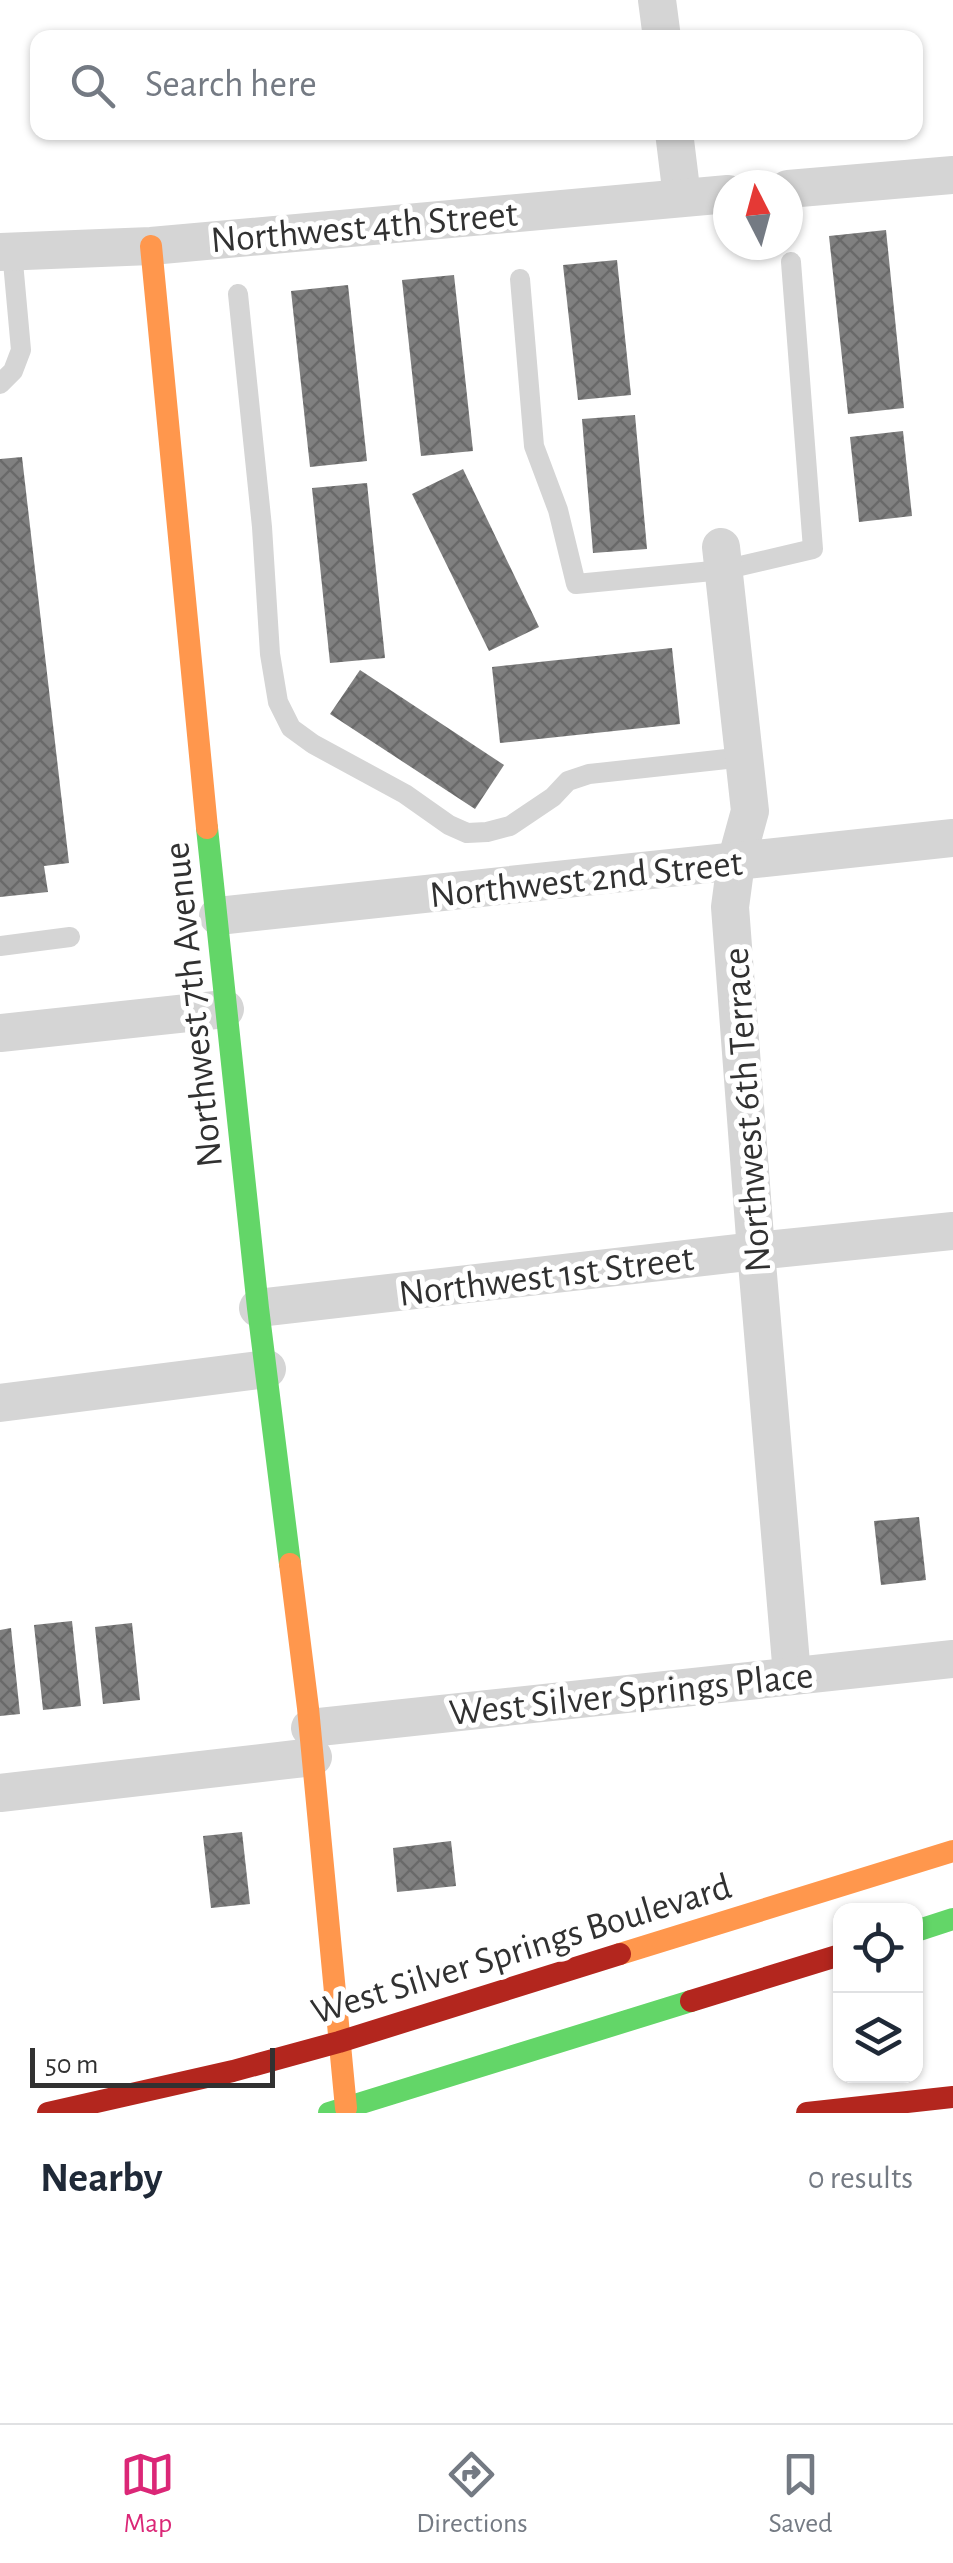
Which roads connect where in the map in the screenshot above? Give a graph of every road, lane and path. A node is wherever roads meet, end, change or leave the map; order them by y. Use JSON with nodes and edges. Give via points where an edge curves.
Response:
{"nodes":[{"id":1,"x":657,"y":0,"type":"edge"},
{"id":2,"x":661,"y":30,"type":"edge"},
{"id":3,"x":675,"y":140,"type":"edge"},
{"id":4,"x":953,"y":175,"type":"edge"},
{"id":5,"x":803,"y":187,"type":"edge"},
{"id":6,"x":713,"y":195,"type":"edge"},
{"id":7,"x":682,"y":198,"type":"junction"},
{"id":8,"x":151,"y":246,"type":"junction"},
{"id":9,"x":6,"y":252,"type":"edge"},
{"id":10,"x":791,"y":262,"type":"dead end"},
{"id":11,"x":520,"y":278,"type":"dead end"},
{"id":12,"x":238,"y":294,"type":"dead end"},
{"id":13,"x":0,"y":384,"type":"edge"},
{"id":14,"x":722,"y":559,"type":"junction"},
{"id":15,"x":744,"y":758,"type":"junction"},
{"id":16,"x":953,"y":838,"type":"edge"},
{"id":17,"x":736,"y":862,"type":"junction"},
{"id":18,"x":218,"y":916,"type":"junction"},
{"id":19,"x":70,"y":937,"type":"dead end"},
{"id":20,"x":0,"y":946,"type":"edge"},
{"id":21,"x":225,"y":1009,"type":"junction"},
{"id":22,"x":0,"y":1034,"type":"edge"},
{"id":23,"x":953,"y":1232,"type":"edge"},
{"id":24,"x":756,"y":1251,"type":"junction"},
{"id":25,"x":258,"y":1308,"type":"junction"},
{"id":26,"x":266,"y":1369,"type":"junction"},
{"id":27,"x":0,"y":1403,"type":"edge"},
{"id":28,"x":953,"y":1659,"type":"edge"},
{"id":29,"x":792,"y":1675,"type":"junction"},
{"id":30,"x":311,"y":1742,"type":"junction"},
{"id":31,"x":0,"y":1793,"type":"edge"},
{"id":32,"x":953,"y":1851,"type":"edge"},
{"id":33,"x":953,"y":1919,"type":"edge"},
{"id":34,"x":923,"y":1929,"type":"edge"},
{"id":35,"x":833,"y":1956,"type":"edge"},
{"id":36,"x":339,"y":2042,"type":"junction"},
{"id":37,"x":953,"y":2097,"type":"edge"},
{"id":38,"x":338,"y":2111,"type":"edge"},
{"id":39,"x":48,"y":2113,"type":"edge"},
{"id":40,"x":807,"y":2113,"type":"edge"}],
"edges":[{"from":1,"to":2,"type":"street"},
{"from":3,"to":7,"type":"street"},
{"from":4,"to":5,"type":"street"},
{"from":6,"to":7,"type":"street","name":"Northwest 4th Street"},
{"from":7,"to":8,"type":"street","name":"Northwest 4th Street"},
{"from":8,"to":9,"type":"street","name":"Northwest 4th Street"},
{"from":8,"to":18,"type":"street","name":"Northwest 7th Avenue"},
{"from":9,"to":13,"type":"lane","via":[[21,350]]},
{"from":10,"to":14,"type":"lane","via":[[813,548]]},
{"from":11,"to":14,"type":"lane","via":[[534,446],[576,584]]},
{"from":12,"to":15,"type":"lane","via":[[270,654],[278,702],[292,728],[467,833],[510,826],[589,774]]},
{"from":14,"to":15,"type":"street","name":"Northwest 6th Terrace"},
{"from":15,"to":17,"type":"street","name":"Northwest 6th Terrace","via":[[750,810]]},
{"from":16,"to":17,"type":"street","name":"Northwest 2nd Street"},
{"from":17,"to":18,"type":"street","name":"Northwest 2nd Street"},
{"from":17,"to":24,"type":"street","name":"Northwest 6th Terrace","via":[[730,907]]},
{"from":18,"to":21,"type":"street","name":"Northwest 7th Avenue"},
{"from":19,"to":20,"type":"lane"},
{"from":21,"to":22,"type":"street"},
{"from":21,"to":25,"type":"street","name":"Northwest 7th Avenue"},
{"from":23,"to":24,"type":"street","name":"Northwest 1st Street"},
{"from":24,"to":25,"type":"street","name":"Northwest 1st Street"},
{"from":24,"to":29,"type":"street","name":"Northwest 6th Terrace"},
{"from":25,"to":26,"type":"street","name":"Northwest 7th Avenue"},
{"from":26,"to":27,"type":"street"},
{"from":26,"to":30,"type":"street","name":"Northwest 7th Avenue"},
{"from":28,"to":29,"type":"street","name":"West Silver Springs Place"},
{"from":29,"to":30,"type":"street","name":"West Silver Springs Place"},
{"from":30,"to":31,"type":"street","name":"West Silver Springs Place"},
{"from":30,"to":36,"type":"street","name":"Northwest 7th Avenue"},
{"from":32,"to":36,"type":"street","name":"West Silver Springs Boulevard"},
{"from":33,"to":34,"type":"street"},
{"from":35,"to":38,"type":"street"},
{"from":36,"to":38,"type":"street","name":"Northwest 7th Avenue"},
{"from":36,"to":39,"type":"street","name":"West Silver Springs Boulevard"},
{"from":37,"to":40,"type":"street"}]}
